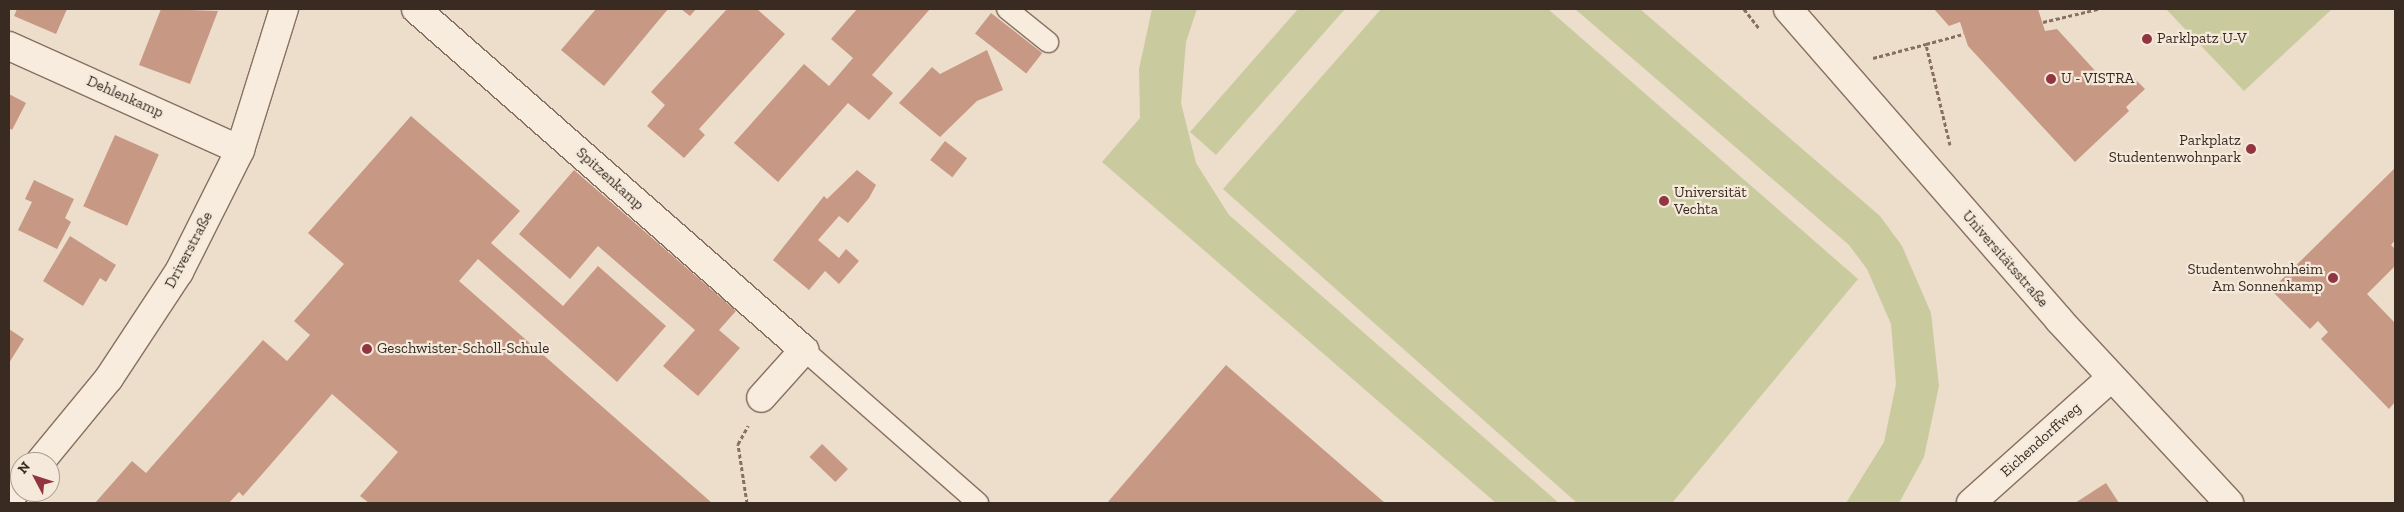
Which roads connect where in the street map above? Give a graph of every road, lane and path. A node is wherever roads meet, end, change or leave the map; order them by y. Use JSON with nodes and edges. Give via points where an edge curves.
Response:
{"nodes":[{"id":1,"x":284,"y":9,"type":"edge"},
{"id":2,"x":416,"y":9,"type":"edge"},
{"id":3,"x":1007,"y":9,"type":"edge"},
{"id":4,"x":1788,"y":9,"type":"edge"},
{"id":5,"x":2098,"y":9,"type":"edge"},
{"id":6,"x":2043,"y":22,"type":"dead end"},
{"id":7,"x":1964,"y":34,"type":"dead end"},
{"id":8,"x":1048,"y":42,"type":"dead end"},
{"id":9,"x":1926,"y":44,"type":"junction"},
{"id":10,"x":9,"y":46,"type":"edge"},
{"id":11,"x":1863,"y":60,"type":"dead end"},
{"id":12,"x":240,"y":150,"type":"junction"},
{"id":13,"x":1953,"y":156,"type":"dead end"},
{"id":14,"x":804,"y":350,"type":"junction"},
{"id":15,"x":2111,"y":378,"type":"junction"},
{"id":16,"x":761,"y":398,"type":"joint"},
{"id":17,"x":48,"y":452,"type":"edge"},
{"id":18,"x":747,"y":503,"type":"edge"},
{"id":19,"x":978,"y":503,"type":"edge"},
{"id":20,"x":1971,"y":503,"type":"edge"},
{"id":21,"x":2229,"y":503,"type":"edge"}],
"edges":[{"from":1,"to":12,"type":"street","name":"Driverstraße"},
{"from":2,"to":14,"type":"street","name":"Spitzenkamp"},
{"from":3,"to":8,"type":"lane"},
{"from":4,"to":15,"type":"street","name":"Universitätsstraße"},
{"from":5,"to":6,"type":"path"},
{"from":7,"to":9,"type":"path"},
{"from":9,"to":11,"type":"path"},
{"from":9,"to":13,"type":"path"},
{"from":10,"to":12,"type":"street","name":"Dehlenkamp"},
{"from":12,"to":17,"type":"street","name":"Driverstraße","via":[[179,272],[109,378]]},
{"from":14,"to":16,"type":"street"},
{"from":14,"to":19,"type":"lane"},
{"from":15,"to":20,"type":"street","name":"Eichendorffweg"},
{"from":15,"to":21,"type":"street","name":"Universitätsstraße"},
{"from":16,"to":18,"type":"path","via":[[738,444]]}]}
